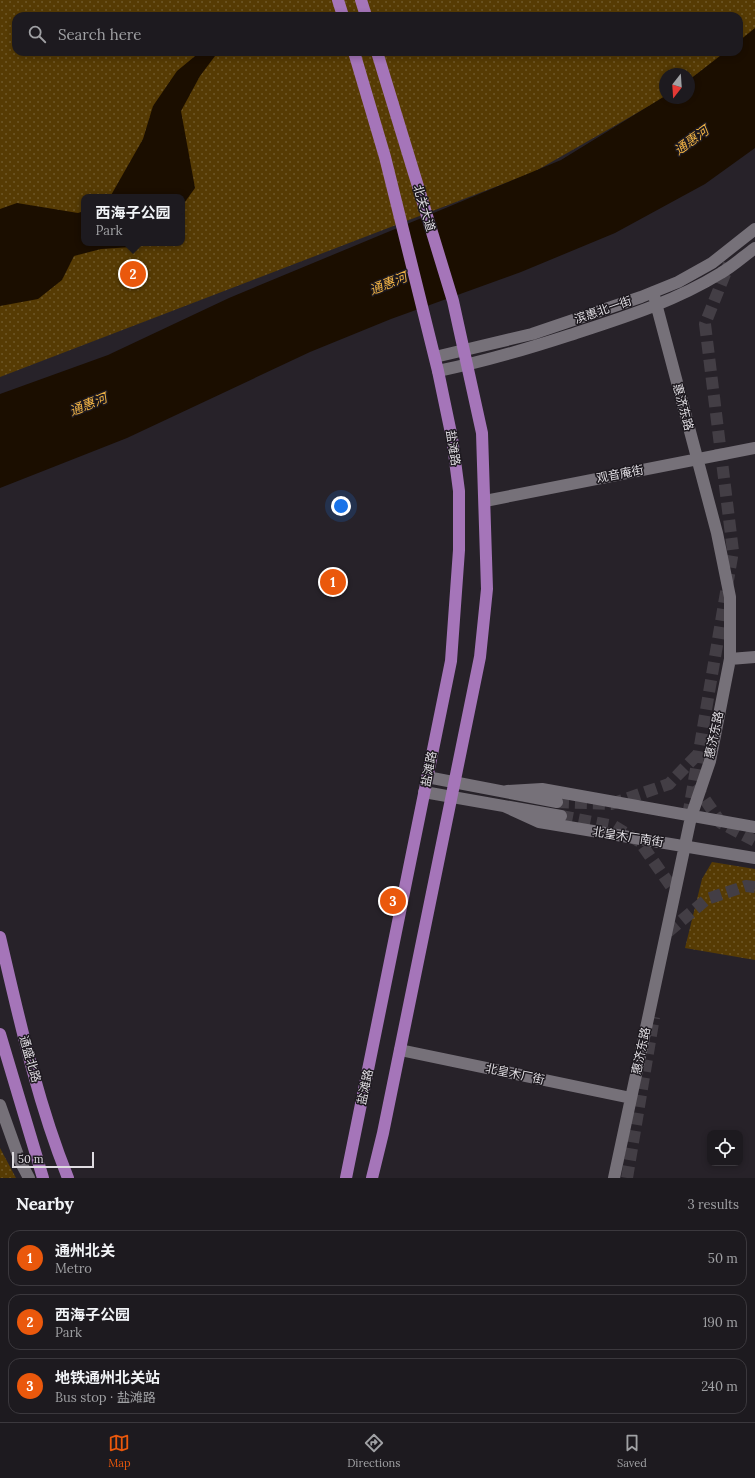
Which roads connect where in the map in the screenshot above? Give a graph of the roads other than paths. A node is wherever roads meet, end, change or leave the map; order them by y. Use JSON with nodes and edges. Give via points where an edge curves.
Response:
{"nodes":[{"id":1,"x":338,"y":0,"type":"edge"},
{"id":2,"x":361,"y":0,"type":"edge"},
{"id":3,"x":342,"y":12,"type":"edge"},
{"id":4,"x":365,"y":12,"type":"edge"},
{"id":5,"x":355,"y":56,"type":"edge"},
{"id":6,"x":378,"y":56,"type":"edge"},
{"id":7,"x":755,"y":229,"type":"edge"},
{"id":8,"x":755,"y":248,"type":"edge"},
{"id":9,"x":653,"y":292,"type":"junction"},
{"id":10,"x":656,"y":306,"type":"junction"},
{"id":11,"x":465,"y":351,"type":"junction"},
{"id":12,"x":435,"y":357,"type":"junction"},
{"id":13,"x":468,"y":365,"type":"junction"},
{"id":14,"x":438,"y":371,"type":"junction"},
{"id":15,"x":755,"y":448,"type":"edge"},
{"id":16,"x":697,"y":459,"type":"junction"},
{"id":17,"x":485,"y":501,"type":"junction"},
{"id":18,"x":755,"y":657,"type":"edge"},
{"id":19,"x":730,"y":659,"type":"junction"},
{"id":20,"x":427,"y":777,"type":"junction"},
{"id":21,"x":456,"y":781,"type":"junction"},
{"id":22,"x":507,"y":791,"type":"junction"},
{"id":23,"x":424,"y":792,"type":"junction"},
{"id":24,"x":452,"y":797,"type":"junction"},
{"id":25,"x":557,"y":802,"type":"tunnel mouth"},
{"id":26,"x":504,"y":806,"type":"junction"},
{"id":27,"x":561,"y":816,"type":"tunnel mouth"},
{"id":28,"x":691,"y":817,"type":"junction"},
{"id":29,"x":755,"y":827,"type":"edge"},
{"id":30,"x":686,"y":846,"type":"junction"},
{"id":31,"x":755,"y":858,"type":"edge"},
{"id":32,"x":0,"y":937,"type":"edge"},
{"id":33,"x":0,"y":1034,"type":"edge"},
{"id":34,"x":400,"y":1050,"type":"junction"},
{"id":35,"x":631,"y":1098,"type":"junction"},
{"id":36,"x":0,"y":1105,"type":"edge"},
{"id":37,"x":29,"y":1178,"type":"edge"},
{"id":38,"x":43,"y":1178,"type":"edge"},
{"id":39,"x":68,"y":1178,"type":"edge"},
{"id":40,"x":346,"y":1178,"type":"edge"},
{"id":41,"x":372,"y":1178,"type":"edge"},
{"id":42,"x":614,"y":1178,"type":"edge"}],
"edges":[{"from":1,"to":3,"type":"main road"},
{"from":2,"to":4,"type":"main road"},
{"from":5,"to":12,"type":"main road","name":"北关大道","via":[[385,157]]},
{"from":6,"to":11,"type":"main road","name":"北关大道","via":[[459,323]]},
{"from":7,"to":9,"type":"street","name":"滨惠北一街","via":[[712,263],[678,282]]},
{"from":8,"to":10,"type":"street","name":"滨惠北一街","via":[[722,273]]},
{"from":9,"to":10,"type":"street","name":"惠济东路"},
{"from":9,"to":11,"type":"street","name":"滨惠北一街","via":[[532,334]]},
{"from":10,"to":13,"type":"street","name":"滨惠北一街"},
{"from":10,"to":16,"type":"street","name":"惠济东路"},
{"from":11,"to":12,"type":"street","name":"滨惠北一街"},
{"from":11,"to":13,"type":"main road","name":"北关大道"},
{"from":12,"to":14,"type":"main road","name":"盐滩路"},
{"from":13,"to":14,"type":"street","name":"滨惠北一街"},
{"from":13,"to":17,"type":"main road","via":[[482,433]]},
{"from":14,"to":20,"type":"main road","name":"盐滩路","via":[[452,438],[459,491],[459,550],[450,661]]},
{"from":15,"to":16,"type":"street","name":"观音庵街"},
{"from":16,"to":17,"type":"street","name":"观音庵街"},
{"from":16,"to":19,"type":"street","name":"惠济东路","via":[[717,533],[730,596]]},
{"from":17,"to":21,"type":"main road","via":[[487,589],[482,639]]},
{"from":18,"to":19,"type":"street"},
{"from":19,"to":28,"type":"street","name":"惠济东路","via":[[710,761]]},
{"from":20,"to":21,"type":"street"},
{"from":20,"to":23,"type":"main road","name":"盐滩路"},
{"from":21,"to":22,"type":"street"},
{"from":21,"to":24,"type":"main road"},
{"from":22,"to":25,"type":"street"},
{"from":22,"to":28,"type":"street","via":[[542,789]]},
{"from":23,"to":24,"type":"street","name":"北皇木厂南街"},
{"from":23,"to":40,"type":"main road","name":"盐滩路"},
{"from":24,"to":26,"type":"street","name":"北皇木厂南街"},
{"from":24,"to":34,"type":"main road"},
{"from":26,"to":27,"type":"street","name":"北皇木厂南街"},
{"from":26,"to":30,"type":"street","name":"北皇木厂南街","via":[[539,822]]},
{"from":28,"to":29,"type":"street"},
{"from":28,"to":30,"type":"street","name":"惠济东路"},
{"from":30,"to":31,"type":"street","name":"北皇木厂南街"},
{"from":30,"to":35,"type":"street","name":"惠济东路"},
{"from":32,"to":39,"type":"main road","name":"通盛北路","via":[[21,1028],[54,1144]]},
{"from":33,"to":38,"type":"main road","name":"通盛北路"},
{"from":34,"to":35,"type":"street","name":"北皇木厂街"},
{"from":34,"to":41,"type":"main road"},
{"from":35,"to":42,"type":"street","name":"惠济东路"},
{"from":36,"to":37,"type":"street","via":[[20,1161]]}]}
